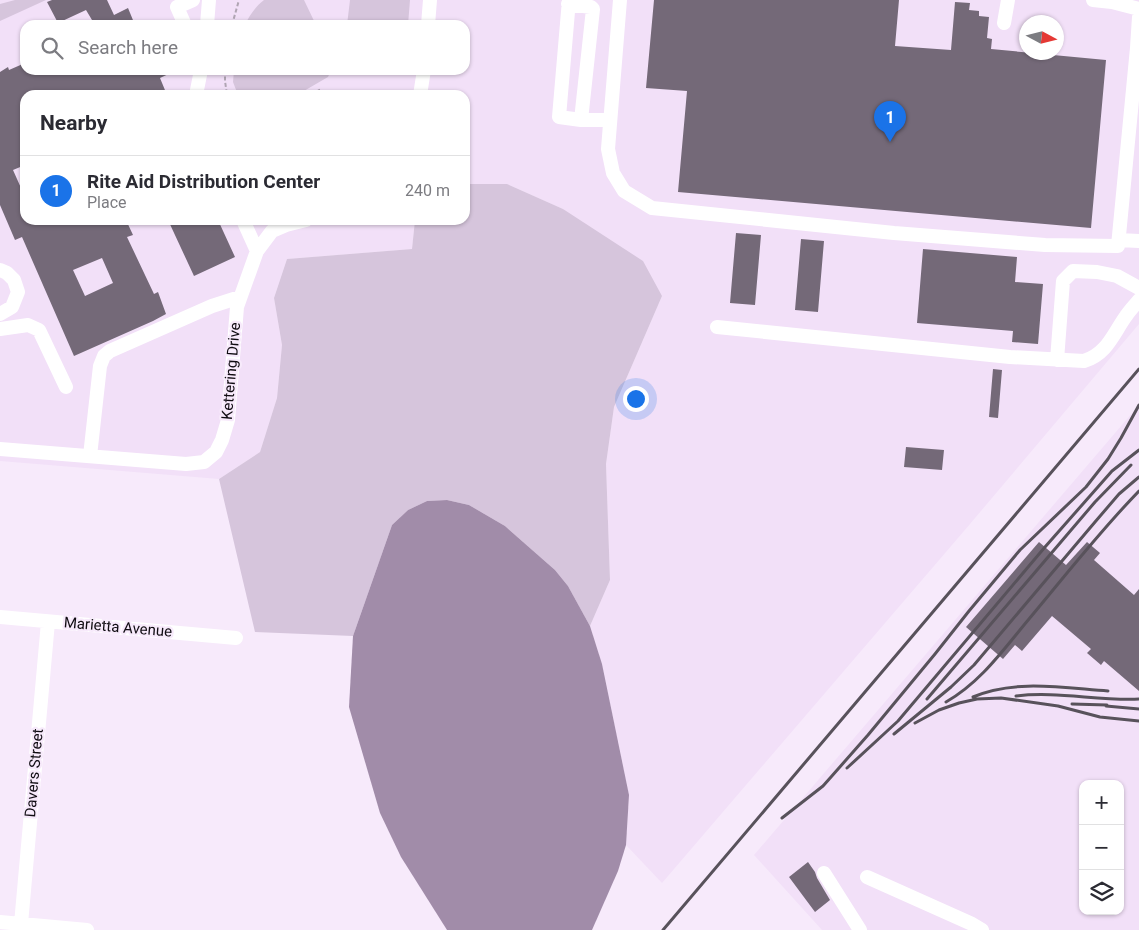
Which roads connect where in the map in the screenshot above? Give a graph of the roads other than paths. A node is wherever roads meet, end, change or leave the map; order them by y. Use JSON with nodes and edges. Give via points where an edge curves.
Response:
{"nodes":[{"id":1,"x":193,"y":0,"type":"edge"},
{"id":2,"x":209,"y":0,"type":"edge"},
{"id":3,"x":430,"y":0,"type":"edge"},
{"id":4,"x":620,"y":0,"type":"edge"},
{"id":5,"x":1008,"y":0,"type":"edge"},
{"id":6,"x":1093,"y":0,"type":"edge"},
{"id":7,"x":568,"y":2,"type":"edge"},
{"id":8,"x":1139,"y":9,"type":"edge"},
{"id":9,"x":1139,"y":18,"type":"edge"},
{"id":10,"x":184,"y":20,"type":"edge"},
{"id":11,"x":207,"y":20,"type":"edge"},
{"id":12,"x":428,"y":20,"type":"edge"},
{"id":13,"x":1004,"y":23,"type":"dead end"},
{"id":14,"x":200,"y":75,"type":"edge"},
{"id":15,"x":423,"y":75,"type":"edge"},
{"id":16,"x":197,"y":90,"type":"edge"},
{"id":17,"x":421,"y":90,"type":"edge"},
{"id":18,"x":581,"y":120,"type":"junction"},
{"id":19,"x":610,"y":120,"type":"junction"},
{"id":20,"x":245,"y":225,"type":"edge"},
{"id":21,"x":286,"y":225,"type":"edge"},
{"id":22,"x":1119,"y":240,"type":"junction"},
{"id":23,"x":1139,"y":241,"type":"edge"},
{"id":24,"x":257,"y":251,"type":"junction"},
{"id":25,"x":0,"y":270,"type":"edge"},
{"id":26,"x":1139,"y":288,"type":"edge"},
{"id":27,"x":240,"y":297,"type":"junction"},
{"id":28,"x":1139,"y":300,"type":"edge"},
{"id":29,"x":0,"y":314,"type":"edge"},
{"id":30,"x":717,"y":328,"type":"dead end"},
{"id":31,"x":0,"y":329,"type":"edge"},
{"id":32,"x":1057,"y":360,"type":"junction"},
{"id":33,"x":66,"y":387,"type":"dead end"},
{"id":34,"x":0,"y":449,"type":"edge"},
{"id":35,"x":90,"y":456,"type":"junction"},
{"id":36,"x":0,"y":617,"type":"edge"},
{"id":37,"x":48,"y":622,"type":"junction"},
{"id":38,"x":236,"y":638,"type":"dead end"},
{"id":39,"x":824,"y":873,"type":"dead end"},
{"id":40,"x":867,"y":877,"type":"dead end"},
{"id":41,"x":0,"y":922,"type":"edge"},
{"id":42,"x":21,"y":924,"type":"junction"},
{"id":43,"x":87,"y":930,"type":"edge"},
{"id":44,"x":860,"y":930,"type":"edge"},
{"id":45,"x":982,"y":930,"type":"edge"}],
"edges":[{"from":1,"to":10,"type":"street","via":[[178,7]]},
{"from":2,"to":11,"type":"street"},
{"from":3,"to":12,"type":"street"},
{"from":4,"to":19,"type":"street"},
{"from":5,"to":13,"type":"street"},
{"from":6,"to":8,"type":"street"},
{"from":7,"to":18,"type":"street","via":[[559,117]]},
{"from":7,"to":18,"type":"street","via":[[593,9]]},
{"from":9,"to":22,"type":"street"},
{"from":14,"to":16,"type":"street"},
{"from":15,"to":17,"type":"street"},
{"from":18,"to":19,"type":"street"},
{"from":19,"to":22,"type":"street","via":[[608,149],[613,173],[624,191],[652,208],[1044,245],[1118,246]]},
{"from":20,"to":24,"type":"street"},
{"from":21,"to":24,"type":"street","name":"Kettering Drive","via":[[272,231]]},
{"from":22,"to":23,"type":"street"},
{"from":24,"to":27,"type":"street","name":"Kettering Drive"},
{"from":25,"to":29,"type":"street","via":[[14,280],[18,292],[12,307]]},
{"from":26,"to":32,"type":"street","via":[[1117,276],[1073,271],[1063,281]]},
{"from":27,"to":35,"type":"street","via":[[212,306],[104,356],[100,366]]},
{"from":27,"to":35,"type":"street","name":"Kettering Drive","via":[[228,420],[216,452],[204,462],[186,464]]},
{"from":28,"to":32,"type":"street","via":[[1094,358]]},
{"from":30,"to":32,"type":"street"},
{"from":31,"to":33,"type":"street","via":[[28,325],[39,330]]},
{"from":34,"to":35,"type":"street","name":"Kettering Drive"},
{"from":36,"to":37,"type":"street","name":"Marietta Avenue"},
{"from":37,"to":38,"type":"street","name":"Marietta Avenue"},
{"from":37,"to":42,"type":"street","name":"Davers Street"},
{"from":39,"to":44,"type":"street"},
{"from":40,"to":45,"type":"street"},
{"from":41,"to":42,"type":"street"},
{"from":42,"to":43,"type":"street"}]}
